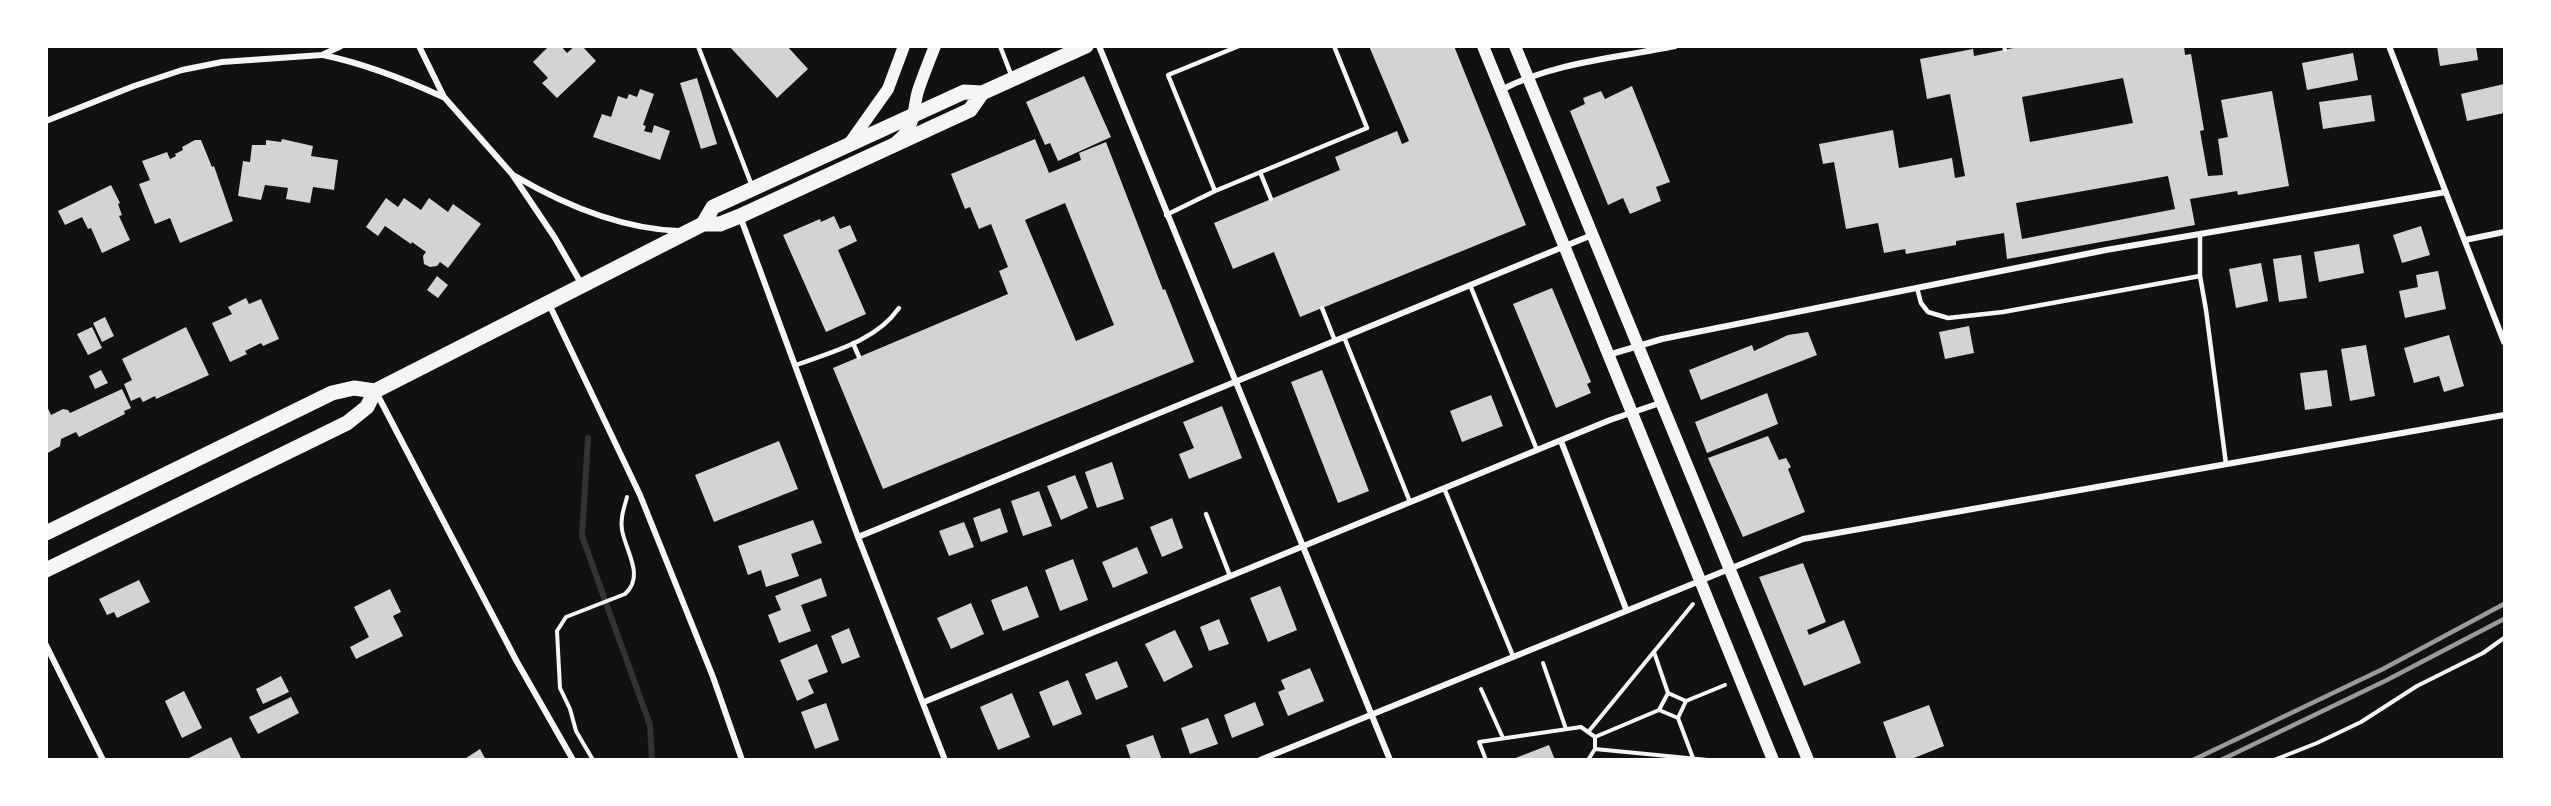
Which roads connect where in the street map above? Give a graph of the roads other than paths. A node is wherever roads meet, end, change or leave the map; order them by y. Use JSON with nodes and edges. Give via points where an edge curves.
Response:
{"nodes":[{"id":1,"x":341,"y":46,"type":"edge"},
{"id":2,"x":419,"y":46,"type":"edge"},
{"id":3,"x":698,"y":46,"type":"edge"},
{"id":4,"x":904,"y":46,"type":"edge"},
{"id":5,"x":935,"y":46,"type":"edge"},
{"id":6,"x":1000,"y":46,"type":"edge"},
{"id":7,"x":1086,"y":46,"type":"edge"},
{"id":8,"x":1099,"y":46,"type":"edge"},
{"id":9,"x":1239,"y":46,"type":"edge"},
{"id":10,"x":1334,"y":46,"type":"edge"},
{"id":11,"x":1483,"y":46,"type":"edge"},
{"id":12,"x":1515,"y":46,"type":"edge"},
{"id":13,"x":1675,"y":46,"type":"edge"},
{"id":14,"x":2389,"y":46,"type":"edge"},
{"id":15,"x":322,"y":55,"type":"junction"},
{"id":16,"x":1527,"y":76,"type":"junction"},
{"id":17,"x":1013,"y":80,"type":"junction"},
{"id":18,"x":1501,"y":90,"type":"junction"},
{"id":19,"x":982,"y":93,"type":"junction"},
{"id":20,"x":444,"y":97,"type":"junction"},
{"id":21,"x":914,"y":114,"type":"junction"},
{"id":22,"x":46,"y":121,"type":"edge"},
{"id":23,"x":848,"y":145,"type":"junction"},
{"id":24,"x":874,"y":156,"type":"junction"},
{"id":25,"x":1260,"y":172,"type":"junction"},
{"id":26,"x":512,"y":174,"type":"junction"},
{"id":27,"x":753,"y":189,"type":"junction"},
{"id":28,"x":1215,"y":191,"type":"junction"},
{"id":29,"x":2446,"y":192,"type":"junction"},
{"id":30,"x":1271,"y":199,"type":"dead end"},
{"id":31,"x":1166,"y":215,"type":"junction"},
{"id":32,"x":740,"y":216,"type":"junction"},
{"id":33,"x":703,"y":224,"type":"junction"},
{"id":34,"x":688,"y":232,"type":"junction"},
{"id":35,"x":2505,"y":232,"type":"edge"},
{"id":36,"x":2200,"y":234,"type":"junction"},
{"id":37,"x":1592,"y":235,"type":"junction"},
{"id":38,"x":2465,"y":240,"type":"junction"},
{"id":39,"x":1564,"y":247,"type":"junction"},
{"id":40,"x":2200,"y":276,"type":"junction"},
{"id":41,"x":1470,"y":285,"type":"junction"},
{"id":42,"x":583,"y":286,"type":"junction"},
{"id":43,"x":1917,"y":288,"type":"junction"},
{"id":44,"x":549,"y":304,"type":"junction"},
{"id":45,"x":899,"y":308,"type":"dead end"},
{"id":46,"x":1322,"y":308,"type":"dead end"},
{"id":47,"x":1344,"y":337,"type":"junction"},
{"id":48,"x":1335,"y":340,"type":"junction"},
{"id":49,"x":2505,"y":342,"type":"edge"},
{"id":50,"x":853,"y":343,"type":"junction"},
{"id":51,"x":1636,"y":346,"type":"junction"},
{"id":52,"x":1608,"y":356,"type":"junction"},
{"id":53,"x":859,"y":357,"type":"dead end"},
{"id":54,"x":796,"y":365,"type":"junction"},
{"id":55,"x":1234,"y":382,"type":"junction"},
{"id":56,"x":375,"y":391,"type":"junction"},
{"id":57,"x":1660,"y":403,"type":"junction"},
{"id":58,"x":1631,"y":413,"type":"junction"},
{"id":59,"x":2505,"y":415,"type":"edge"},
{"id":60,"x":1561,"y":441,"type":"junction"},
{"id":61,"x":1537,"y":450,"type":"junction"},
{"id":62,"x":2226,"y":464,"type":"junction"},
{"id":63,"x":1444,"y":488,"type":"junction"},
{"id":64,"x":1410,"y":502,"type":"junction"},
{"id":65,"x":1206,"y":514,"type":"dead end"},
{"id":66,"x":46,"y":533,"type":"edge"},
{"id":67,"x":858,"y":537,"type":"junction"},
{"id":68,"x":1302,"y":546,"type":"junction"},
{"id":69,"x":1728,"y":568,"type":"junction"},
{"id":70,"x":46,"y":570,"type":"edge"},
{"id":71,"x":1230,"y":576,"type":"junction"},
{"id":72,"x":1699,"y":579,"type":"junction"},
{"id":73,"x":1626,"y":609,"type":"junction"},
{"id":74,"x":46,"y":645,"type":"edge"},
{"id":75,"x":1513,"y":656,"type":"junction"},
{"id":76,"x":924,"y":702,"type":"junction"},
{"id":77,"x":1371,"y":713,"type":"junction"},
{"id":78,"x":103,"y":759,"type":"edge"},
{"id":79,"x":573,"y":759,"type":"edge"},
{"id":80,"x":742,"y":759,"type":"edge"},
{"id":81,"x":945,"y":759,"type":"edge"},
{"id":82,"x":1260,"y":759,"type":"edge"},
{"id":83,"x":1390,"y":759,"type":"edge"},
{"id":84,"x":1773,"y":759,"type":"edge"},
{"id":85,"x":1808,"y":759,"type":"edge"}],
"edges":[{"from":1,"to":15,"type":"street"},
{"from":2,"to":20,"type":"street"},
{"from":3,"to":27,"type":"lane"},
{"from":4,"to":23,"type":"main road","via":[[888,90]]},
{"from":5,"to":21,"type":"main road"},
{"from":6,"to":17,"type":"lane"},
{"from":7,"to":17,"type":"main road"},
{"from":8,"to":31,"type":"street"},
{"from":9,"to":28,"type":"lane","via":[[1168,75]]},
{"from":10,"to":25,"type":"lane","via":[[1367,128]]},
{"from":11,"to":18,"type":"main road"},
{"from":12,"to":16,"type":"main road"},
{"from":13,"to":16,"type":"street"},
{"from":14,"to":29,"type":"street"},
{"from":15,"to":20,"type":"street","via":[[357,62]]},
{"from":15,"to":22,"type":"street","via":[[222,62],[182,70]]},
{"from":16,"to":18,"type":"street"},
{"from":16,"to":37,"type":"main road"},
{"from":17,"to":19,"type":"main road"},
{"from":18,"to":39,"type":"main road"},
{"from":19,"to":21,"type":"main road","via":[[964,92]]},
{"from":19,"to":24,"type":"main road","via":[[970,110]]},
{"from":20,"to":26,"type":"street"},
{"from":21,"to":23,"type":"main road"},
{"from":21,"to":24,"type":"main road","via":[[908,132]]},
{"from":23,"to":27,"type":"main road"},
{"from":24,"to":32,"type":"main road"},
{"from":25,"to":28,"type":"lane"},
{"from":25,"to":30,"type":"lane"},
{"from":26,"to":34,"type":"street","via":[[610,220],[651,230]]},
{"from":26,"to":42,"type":"street"},
{"from":27,"to":33,"type":"main road","via":[[713,207]]},
{"from":28,"to":31,"type":"lane"},
{"from":29,"to":36,"type":"street"},
{"from":29,"to":38,"type":"street"},
{"from":31,"to":55,"type":"street"},
{"from":32,"to":33,"type":"main road","via":[[720,224]]},
{"from":32,"to":54,"type":"street"},
{"from":33,"to":34,"type":"main road"},
{"from":34,"to":42,"type":"main road"},
{"from":35,"to":38,"type":"street"},
{"from":36,"to":40,"type":"lane"},
{"from":36,"to":43,"type":"street"},
{"from":37,"to":39,"type":"street"},
{"from":37,"to":51,"type":"main road"},
{"from":38,"to":49,"type":"street"},
{"from":39,"to":41,"type":"street"},
{"from":39,"to":52,"type":"main road"},
{"from":40,"to":43,"type":"lane","via":[[2014,310],[1947,318],[1928,312]]},
{"from":40,"to":62,"type":"lane"},
{"from":41,"to":47,"type":"street"},
{"from":41,"to":61,"type":"lane"},
{"from":42,"to":44,"type":"main road"},
{"from":43,"to":51,"type":"street"},
{"from":44,"to":56,"type":"main road"},
{"from":44,"to":80,"type":"street","via":[[640,495]]},
{"from":45,"to":50,"type":"lane","via":[[885,326]]},
{"from":46,"to":48,"type":"lane"},
{"from":47,"to":48,"type":"street"},
{"from":47,"to":64,"type":"lane"},
{"from":48,"to":55,"type":"street"},
{"from":50,"to":53,"type":"lane"},
{"from":50,"to":54,"type":"lane"},
{"from":51,"to":52,"type":"street"},
{"from":51,"to":57,"type":"main road"},
{"from":52,"to":58,"type":"main road"},
{"from":54,"to":67,"type":"street"},
{"from":55,"to":67,"type":"street"},
{"from":55,"to":68,"type":"street"},
{"from":56,"to":66,"type":"main road","via":[[354,388],[332,393]]},
{"from":56,"to":70,"type":"main road","via":[[367,407],[347,423]]},
{"from":56,"to":79,"type":"street","via":[[516,660]]},
{"from":57,"to":58,"type":"street"},
{"from":57,"to":69,"type":"main road"},
{"from":58,"to":60,"type":"street"},
{"from":58,"to":72,"type":"main road"},
{"from":59,"to":62,"type":"street"},
{"from":60,"to":61,"type":"street"},
{"from":60,"to":73,"type":"street"},
{"from":61,"to":63,"type":"street"},
{"from":62,"to":69,"type":"street","via":[[1803,539]]},
{"from":63,"to":64,"type":"street"},
{"from":63,"to":75,"type":"lane"},
{"from":64,"to":68,"type":"street"},
{"from":65,"to":71,"type":"lane"},
{"from":67,"to":76,"type":"street"},
{"from":68,"to":71,"type":"street"},
{"from":68,"to":77,"type":"street"},
{"from":69,"to":72,"type":"street"},
{"from":69,"to":85,"type":"main road"},
{"from":71,"to":76,"type":"street"},
{"from":72,"to":73,"type":"street"},
{"from":72,"to":84,"type":"main road"},
{"from":73,"to":75,"type":"street"},
{"from":74,"to":78,"type":"street"},
{"from":75,"to":77,"type":"street"},
{"from":76,"to":81,"type":"street"},
{"from":77,"to":82,"type":"street"},
{"from":77,"to":83,"type":"street"}]}
